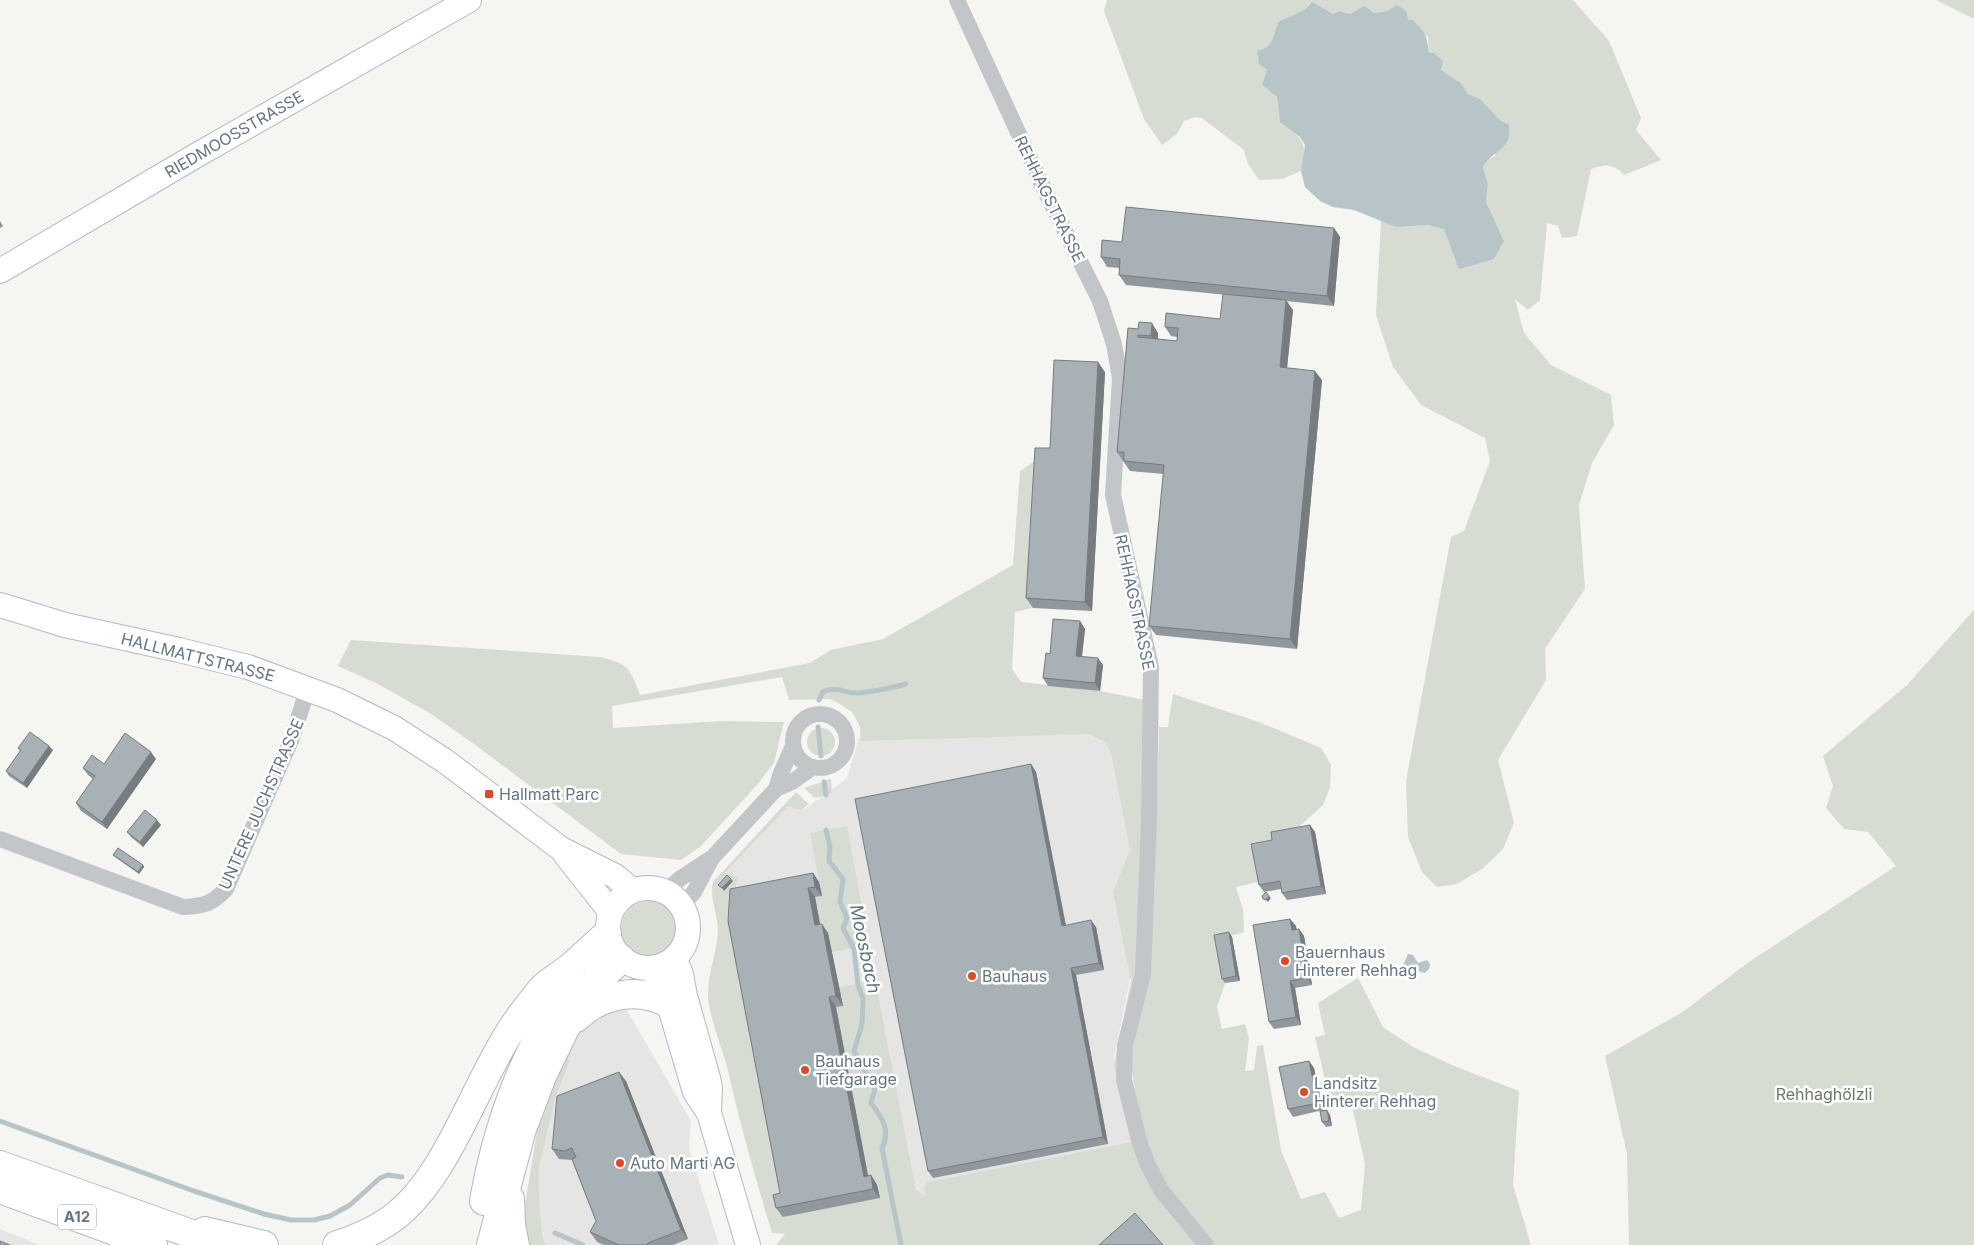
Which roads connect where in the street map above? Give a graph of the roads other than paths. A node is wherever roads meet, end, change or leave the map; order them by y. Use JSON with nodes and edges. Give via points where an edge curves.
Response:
{"nodes":[{"id":1,"x":468,"y":0,"type":"edge"},
{"id":2,"x":957,"y":0,"type":"edge"},
{"id":3,"x":0,"y":271,"type":"edge"},
{"id":4,"x":0,"y":605,"type":"edge"},
{"id":5,"x":308,"y":688,"type":"junction"},
{"id":6,"x":793,"y":746,"type":"junction"},
{"id":7,"x":813,"y":768,"type":"junction"},
{"id":8,"x":776,"y":789,"type":"junction"},
{"id":9,"x":0,"y":839,"type":"edge"},
{"id":10,"x":561,"y":849,"type":"junction"},
{"id":11,"x":713,"y":857,"type":"junction"},
{"id":12,"x":632,"y":890,"type":"junction"},
{"id":13,"x":673,"y":899,"type":"junction"},
{"id":14,"x":609,"y":922,"type":"junction"},
{"id":15,"x":621,"y":959,"type":"junction"},
{"id":16,"x":675,"y":959,"type":"junction"},
{"id":17,"x":574,"y":965,"type":"junction"},
{"id":18,"x":652,"y":968,"type":"junction"},
{"id":19,"x":669,"y":1004,"type":"junction"},
{"id":20,"x":568,"y":1026,"type":"junction"},
{"id":21,"x":709,"y":1113,"type":"junction"},
{"id":22,"x":515,"y":1156,"type":"junction"},
{"id":23,"x":0,"y":1164,"type":"edge"},
{"id":24,"x":0,"y":1190,"type":"edge"},
{"id":25,"x":137,"y":1214,"type":"junction"},
{"id":26,"x":153,"y":1245,"type":"edge"},
{"id":27,"x":222,"y":1245,"type":"edge"},
{"id":28,"x":264,"y":1245,"type":"edge"},
{"id":29,"x":337,"y":1245,"type":"edge"},
{"id":30,"x":476,"y":1245,"type":"edge"},
{"id":31,"x":491,"y":1245,"type":"edge"},
{"id":32,"x":515,"y":1245,"type":"edge"},
{"id":33,"x":748,"y":1245,"type":"edge"},
{"id":34,"x":1206,"y":1245,"type":"edge"}],
"edges":[{"from":1,"to":3,"type":"main road","name":"RIEDMOOSSTRASSE"},
{"from":2,"to":34,"type":"street","name":"REHHAGSTRASSE","via":[[1100,301],[1114,344],[1120,378],[1112,496],[1151,666],[1143,974],[1125,1046],[1124,1080],[1148,1164],[1166,1197]]},
{"from":4,"to":5,"type":"main road","name":"HALLMATTSTRASSE","via":[[65,625],[240,665]]},
{"from":5,"to":9,"type":"street","name":"UNTERE JUCHSTRASSE","via":[[292,738],[226,888],[217,899],[201,906],[183,907]]},
{"from":5,"to":10,"type":"main road","name":"HALLMATTSTRASSE","via":[[402,733],[452,766]]},
{"from":6,"to":7,"type":"street","via":[[802,762]]},
{"from":6,"to":7,"type":"street","via":[[796,728],[806,718],[828,715],[841,724],[847,738],[845,753],[830,766]]},
{"from":6,"to":8,"type":"street"},
{"from":7,"to":8,"type":"street"},
{"from":8,"to":11,"type":"street"},
{"from":10,"to":12,"type":"main road","name":"HALLMATTSTRASSE","via":[[615,876]]},
{"from":10,"to":14,"type":"main road","name":"HALLMATTSTRASSE"},
{"from":11,"to":13,"type":"street","via":[[681,878]]},
{"from":11,"to":13,"type":"street","via":[[694,892]]},
{"from":12,"to":13,"type":"main road","via":[[649,887]]},
{"from":12,"to":14,"type":"main road","via":[[621,897]]},
{"from":13,"to":16,"type":"main road","via":[[688,921],[683,947]]},
{"from":14,"to":15,"type":"main road","name":"HALLMATTSTRASSE","via":[[612,946]]},
{"from":14,"to":17,"type":"highway"},
{"from":15,"to":18,"type":"main road","via":[[640,968]]},
{"from":15,"to":20,"type":"highway","via":[[586,992]]},
{"from":16,"to":18,"type":"main road"},
{"from":16,"to":21,"type":"main road","via":[[708,1078]]},
{"from":17,"to":29,"type":"highway","via":[[542,989],[513,1027],[448,1148],[415,1197],[376,1229]]},
{"from":17,"to":30,"type":"highway","via":[[513,1095],[493,1161]]},
{"from":18,"to":19,"type":"main road","via":[[662,983]]},
{"from":19,"to":20,"type":"highway","via":[[642,995],[608,998],[582,1012]]},
{"from":19,"to":21,"type":"main road","via":[[695,1092]]},
{"from":20,"to":22,"type":"highway","via":[[538,1085]]},
{"from":21,"to":33,"type":"main road"},
{"from":22,"to":31,"type":"highway"},
{"from":22,"to":32,"type":"highway","via":[[510,1206]]},
{"from":23,"to":25,"type":"highway","number":"A12"},
{"from":24,"to":26,"type":"highway","number":"A12"},
{"from":25,"to":27,"type":"highway","number":"A12"},
{"from":25,"to":28,"type":"highway"}]}
